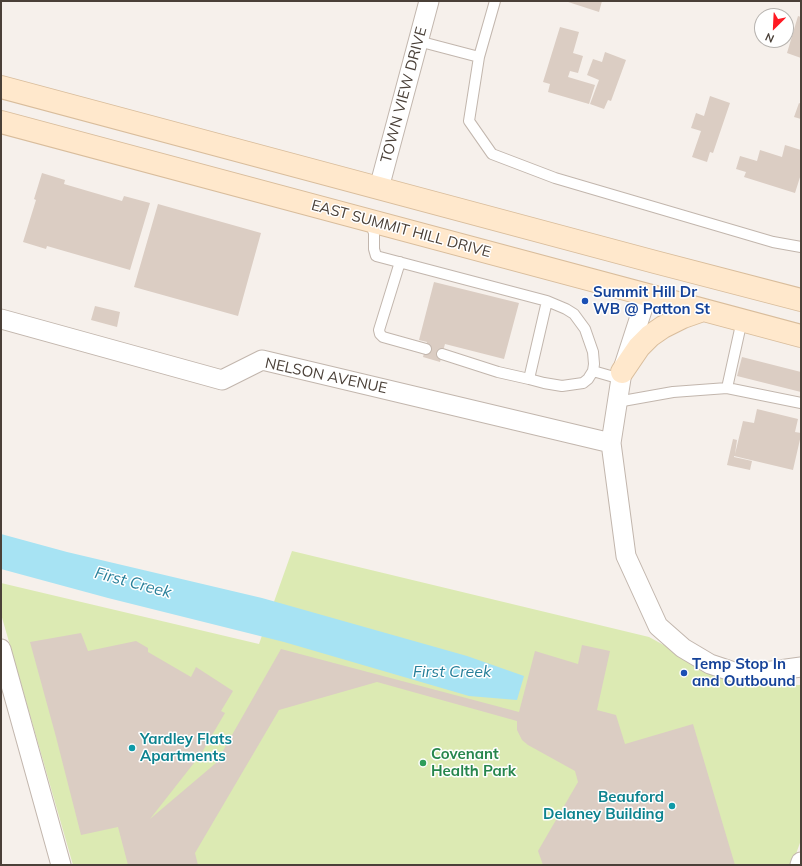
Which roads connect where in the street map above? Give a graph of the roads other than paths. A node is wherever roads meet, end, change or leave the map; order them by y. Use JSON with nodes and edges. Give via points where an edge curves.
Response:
{"nodes":[{"id":1,"x":429,"y":1,"type":"edge"},
{"id":2,"x":495,"y":1,"type":"edge"},
{"id":3,"x":418,"y":41,"type":"junction"},
{"id":4,"x":479,"y":57,"type":"junction"},
{"id":5,"x":1,"y":87,"type":"edge"},
{"id":6,"x":1,"y":122,"type":"edge"},
{"id":7,"x":379,"y":188,"type":"junction"},
{"id":8,"x":370,"y":221,"type":"junction"},
{"id":9,"x":801,"y":247,"type":"edge"},
{"id":10,"x":400,"y":262,"type":"junction"},
{"id":11,"x":655,"y":262,"type":"junction"},
{"id":12,"x":647,"y":295,"type":"junction"},
{"id":13,"x":801,"y":300,"type":"edge"},
{"id":14,"x":547,"y":301,"type":"junction"},
{"id":15,"x":704,"y":310,"type":"junction"},
{"id":16,"x":1,"y":319,"type":"edge"},
{"id":17,"x":742,"y":320,"type":"junction"},
{"id":18,"x":801,"y":336,"type":"edge"},
{"id":19,"x":426,"y":349,"type":"dead end"},
{"id":20,"x":442,"y":354,"type":"dead end"},
{"id":21,"x":593,"y":371,"type":"junction"},
{"id":22,"x":622,"y":376,"type":"junction"},
{"id":23,"x":529,"y":379,"type":"junction"},
{"id":24,"x":726,"y":388,"type":"junction"},
{"id":25,"x":618,"y":402,"type":"junction"},
{"id":26,"x":801,"y":403,"type":"edge"},
{"id":27,"x":611,"y":443,"type":"junction"},
{"id":28,"x":1,"y":649,"type":"edge"},
{"id":29,"x":801,"y":667,"type":"edge"},
{"id":30,"x":801,"y":862,"type":"edge"},
{"id":31,"x":61,"y":865,"type":"edge"},
{"id":32,"x":800,"y":865,"type":"edge"}],
"edges":[{"from":1,"to":3,"type":"street","name":"TOWN VIEW DRIVE"},
{"from":2,"to":4,"type":"lane"},
{"from":3,"to":4,"type":"lane"},
{"from":3,"to":7,"type":"street","name":"TOWN VIEW DRIVE"},
{"from":4,"to":9,"type":"lane","via":[[469,121],[492,154],[563,180],[773,242]]},
{"from":5,"to":7,"type":"main road"},
{"from":6,"to":8,"type":"main road","name":"EAST SUMMIT HILL DRIVE"},
{"from":7,"to":8,"type":"main road"},
{"from":7,"to":11,"type":"main road"},
{"from":8,"to":10,"type":"lane","via":[[376,256]]},
{"from":8,"to":12,"type":"main road","name":"EAST SUMMIT HILL DRIVE"},
{"from":10,"to":14,"type":"lane"},
{"from":10,"to":19,"type":"lane","via":[[379,330],[380,334]]},
{"from":11,"to":12,"type":"main road"},
{"from":11,"to":13,"type":"main road"},
{"from":12,"to":15,"type":"main road","name":"EAST SUMMIT HILL DRIVE"},
{"from":12,"to":22,"type":"street"},
{"from":14,"to":21,"type":"lane","via":[[574,314],[580,322],[593,352]]},
{"from":14,"to":23,"type":"lane"},
{"from":15,"to":17,"type":"main road","name":"EAST SUMMIT HILL DRIVE"},
{"from":15,"to":22,"type":"main road","via":[[683,317],[650,336],[639,347]]},
{"from":16,"to":27,"type":"street","name":"NELSON AVENUE","via":[[222,380],[262,360]]},
{"from":17,"to":18,"type":"main road","name":"EAST SUMMIT HILL DRIVE"},
{"from":17,"to":24,"type":"lane"},
{"from":20,"to":23,"type":"lane"},
{"from":21,"to":22,"type":"lane"},
{"from":21,"to":23,"type":"lane","via":[[588,379],[571,385],[562,386]]},
{"from":22,"to":25,"type":"street"},
{"from":24,"to":25,"type":"lane","via":[[673,392]]},
{"from":24,"to":26,"type":"lane"},
{"from":25,"to":27,"type":"street"},
{"from":27,"to":29,"type":"street","via":[[626,556],[658,626],[683,648],[710,664],[743,675]]},
{"from":28,"to":31,"type":"street"},
{"from":30,"to":32,"type":"street"}]}
